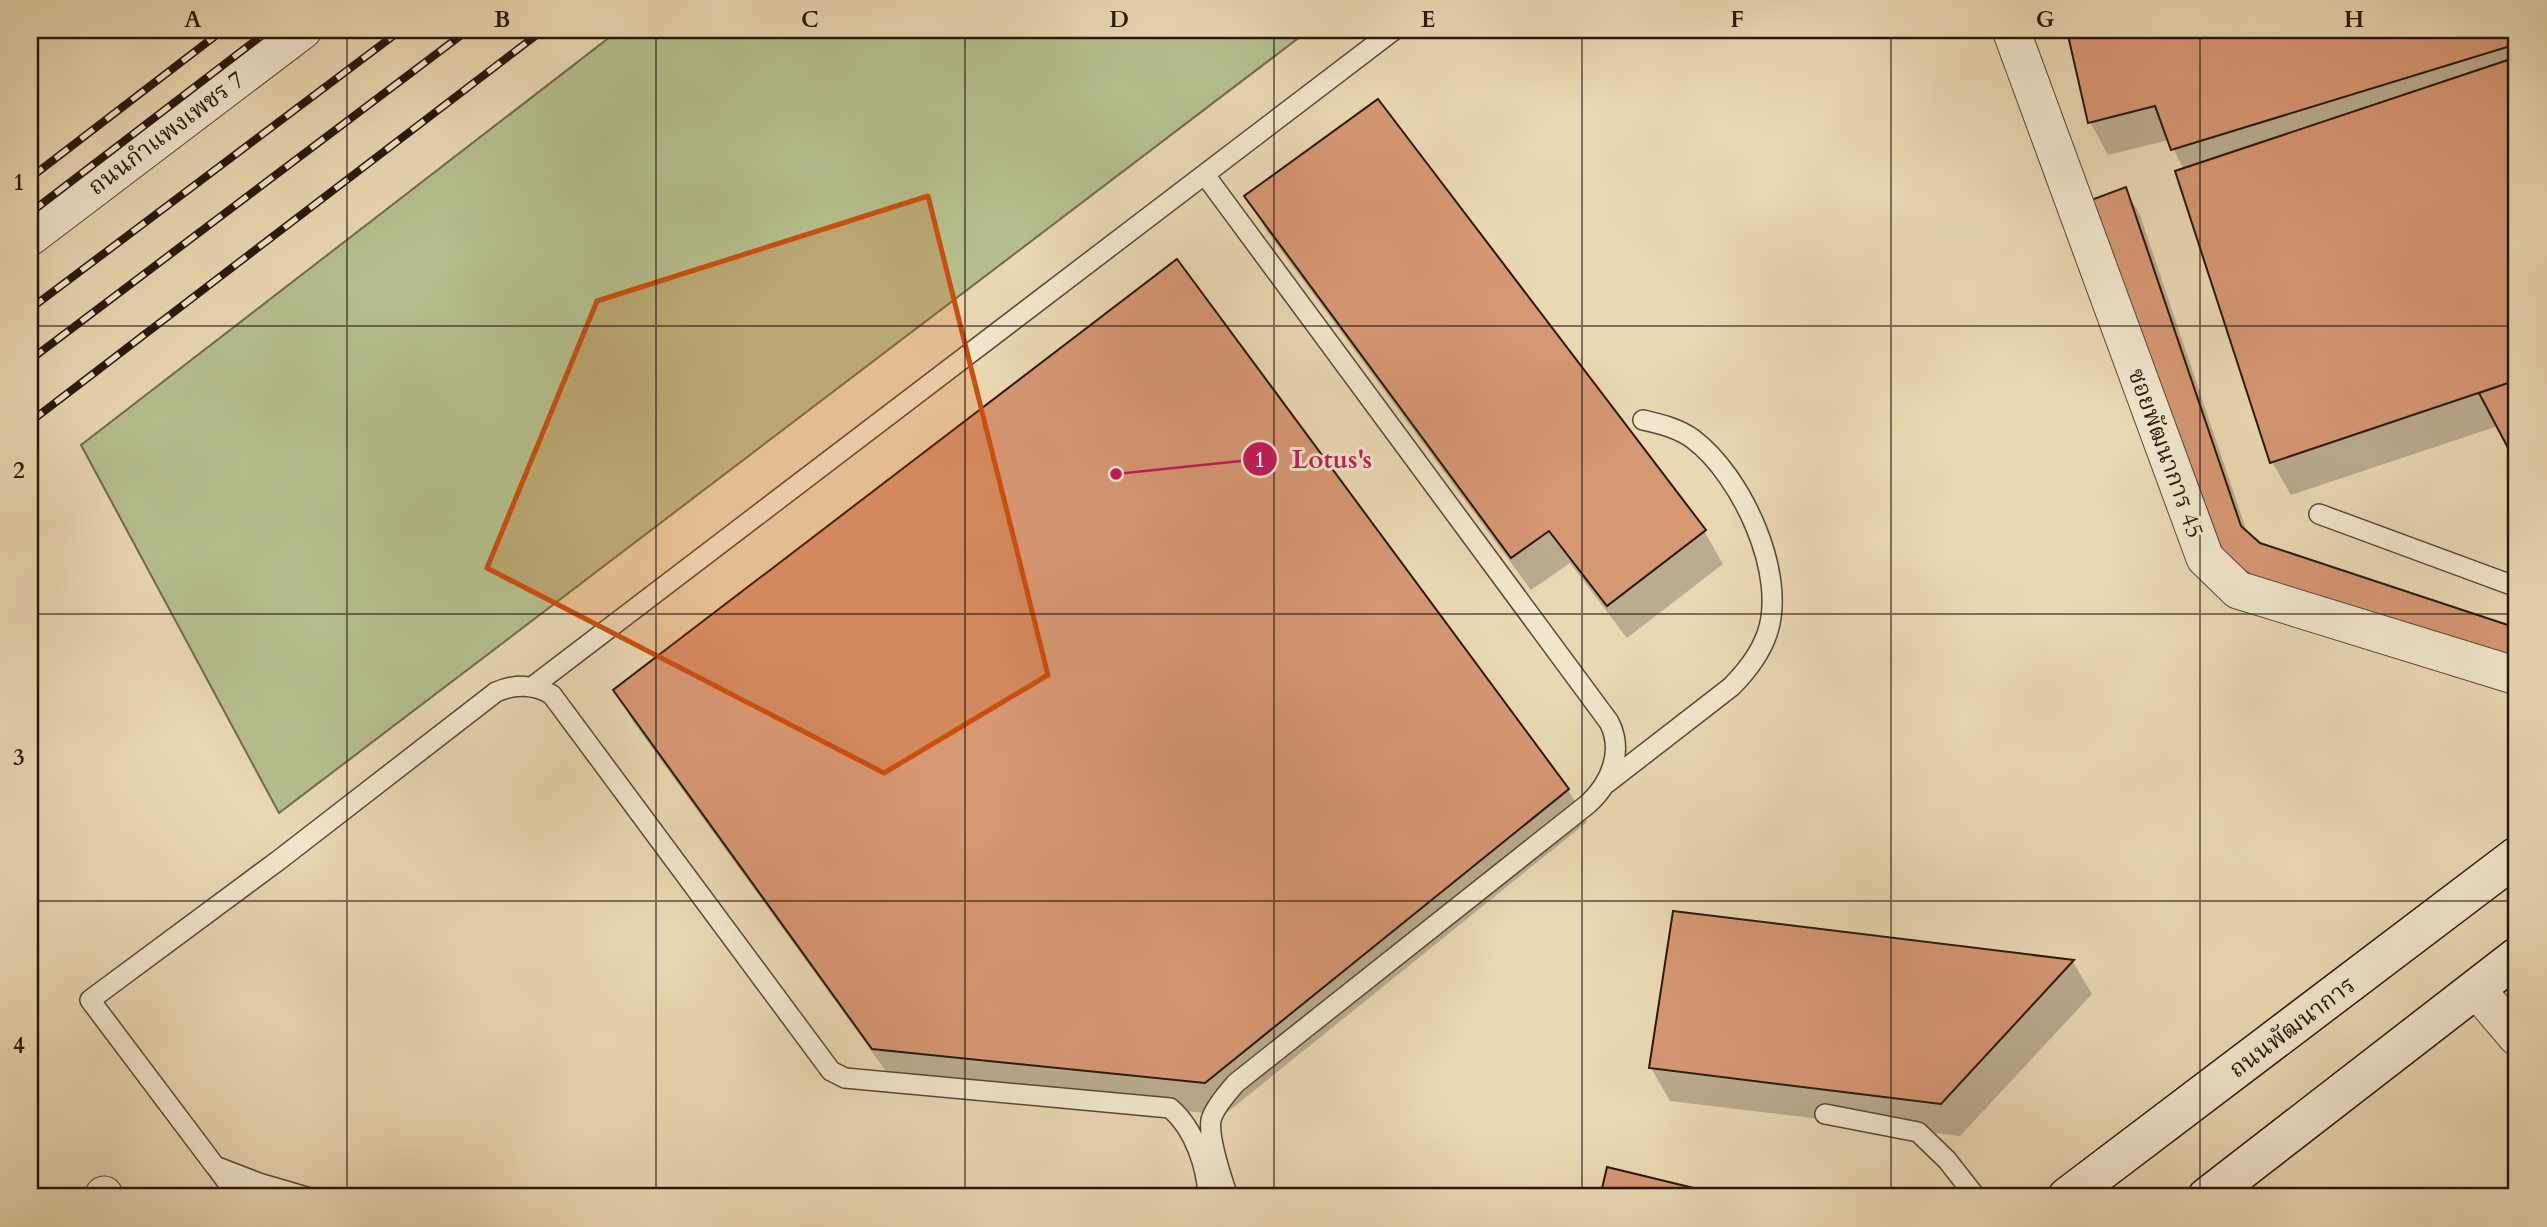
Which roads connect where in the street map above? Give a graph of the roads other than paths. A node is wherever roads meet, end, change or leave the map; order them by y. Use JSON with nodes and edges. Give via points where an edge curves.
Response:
{"nodes":[{"id":1,"x":303,"y":30,"type":"edge"},
{"id":2,"x":1394,"y":30,"type":"edge"},
{"id":3,"x":2011,"y":30,"type":"edge"},
{"id":4,"x":1205,"y":175,"type":"junction"},
{"id":5,"x":30,"y":237,"type":"edge"},
{"id":6,"x":1643,"y":420,"type":"dead end"},
{"id":7,"x":2319,"y":514,"type":"dead end"},
{"id":8,"x":2517,"y":587,"type":"edge"},
{"id":9,"x":2517,"y":677,"type":"edge"},
{"id":10,"x":532,"y":687,"type":"junction"},
{"id":11,"x":1606,"y":783,"type":"junction"},
{"id":12,"x":2517,"y":856,"type":"edge"},
{"id":13,"x":2517,"y":957,"type":"edge"},
{"id":14,"x":2476,"y":989,"type":"junction"},
{"id":15,"x":2517,"y":1037,"type":"edge"},
{"id":16,"x":1825,"y":1114,"type":"dead end"},
{"id":17,"x":215,"y":1166,"type":"junction"},
{"id":18,"x":238,"y":1197,"type":"edge"},
{"id":19,"x":307,"y":1197,"type":"edge"},
{"id":20,"x":1208,"y":1197,"type":"edge"},
{"id":21,"x":1228,"y":1197,"type":"edge"},
{"id":22,"x":1976,"y":1197,"type":"edge"},
{"id":23,"x":2067,"y":1197,"type":"edge"},
{"id":24,"x":2207,"y":1197,"type":"edge"}],
"edges":[{"from":1,"to":5,"type":"street","name":"ถนนกำแพงเพชร 7"},
{"from":2,"to":4,"type":"lane"},
{"from":3,"to":9,"type":"street","name":"ซอยพัฒนาการ 45","via":[[2205,558],[2238,590]]},
{"from":4,"to":10,"type":"lane"},
{"from":4,"to":11,"type":"lane","via":[[1608,722],[1615,748]]},
{"from":6,"to":11,"type":"lane","via":[[1693,439],[1727,473],[1748,509],[1763,550],[1770,582],[1770,615],[1767,634],[1738,680]]},
{"from":7,"to":8,"type":"lane"},
{"from":10,"to":17,"type":"lane","via":[[496,692],[90,1000]]},
{"from":10,"to":20,"type":"lane","via":[[552,695],[831,1072],[1170,1108],[1190,1131],[1208,1181]]},
{"from":11,"to":21,"type":"lane","via":[[1588,804],[1234,1086],[1211,1121],[1215,1155]]},
{"from":12,"to":23,"type":"main road","name":"ถนนพัฒนาการ"},
{"from":13,"to":14,"type":"main road"},
{"from":14,"to":15,"type":"street"},
{"from":14,"to":24,"type":"main road"},
{"from":16,"to":22,"type":"lane","via":[[1918,1132]]},
{"from":17,"to":18,"type":"lane"},
{"from":17,"to":19,"type":"lane"}]}
